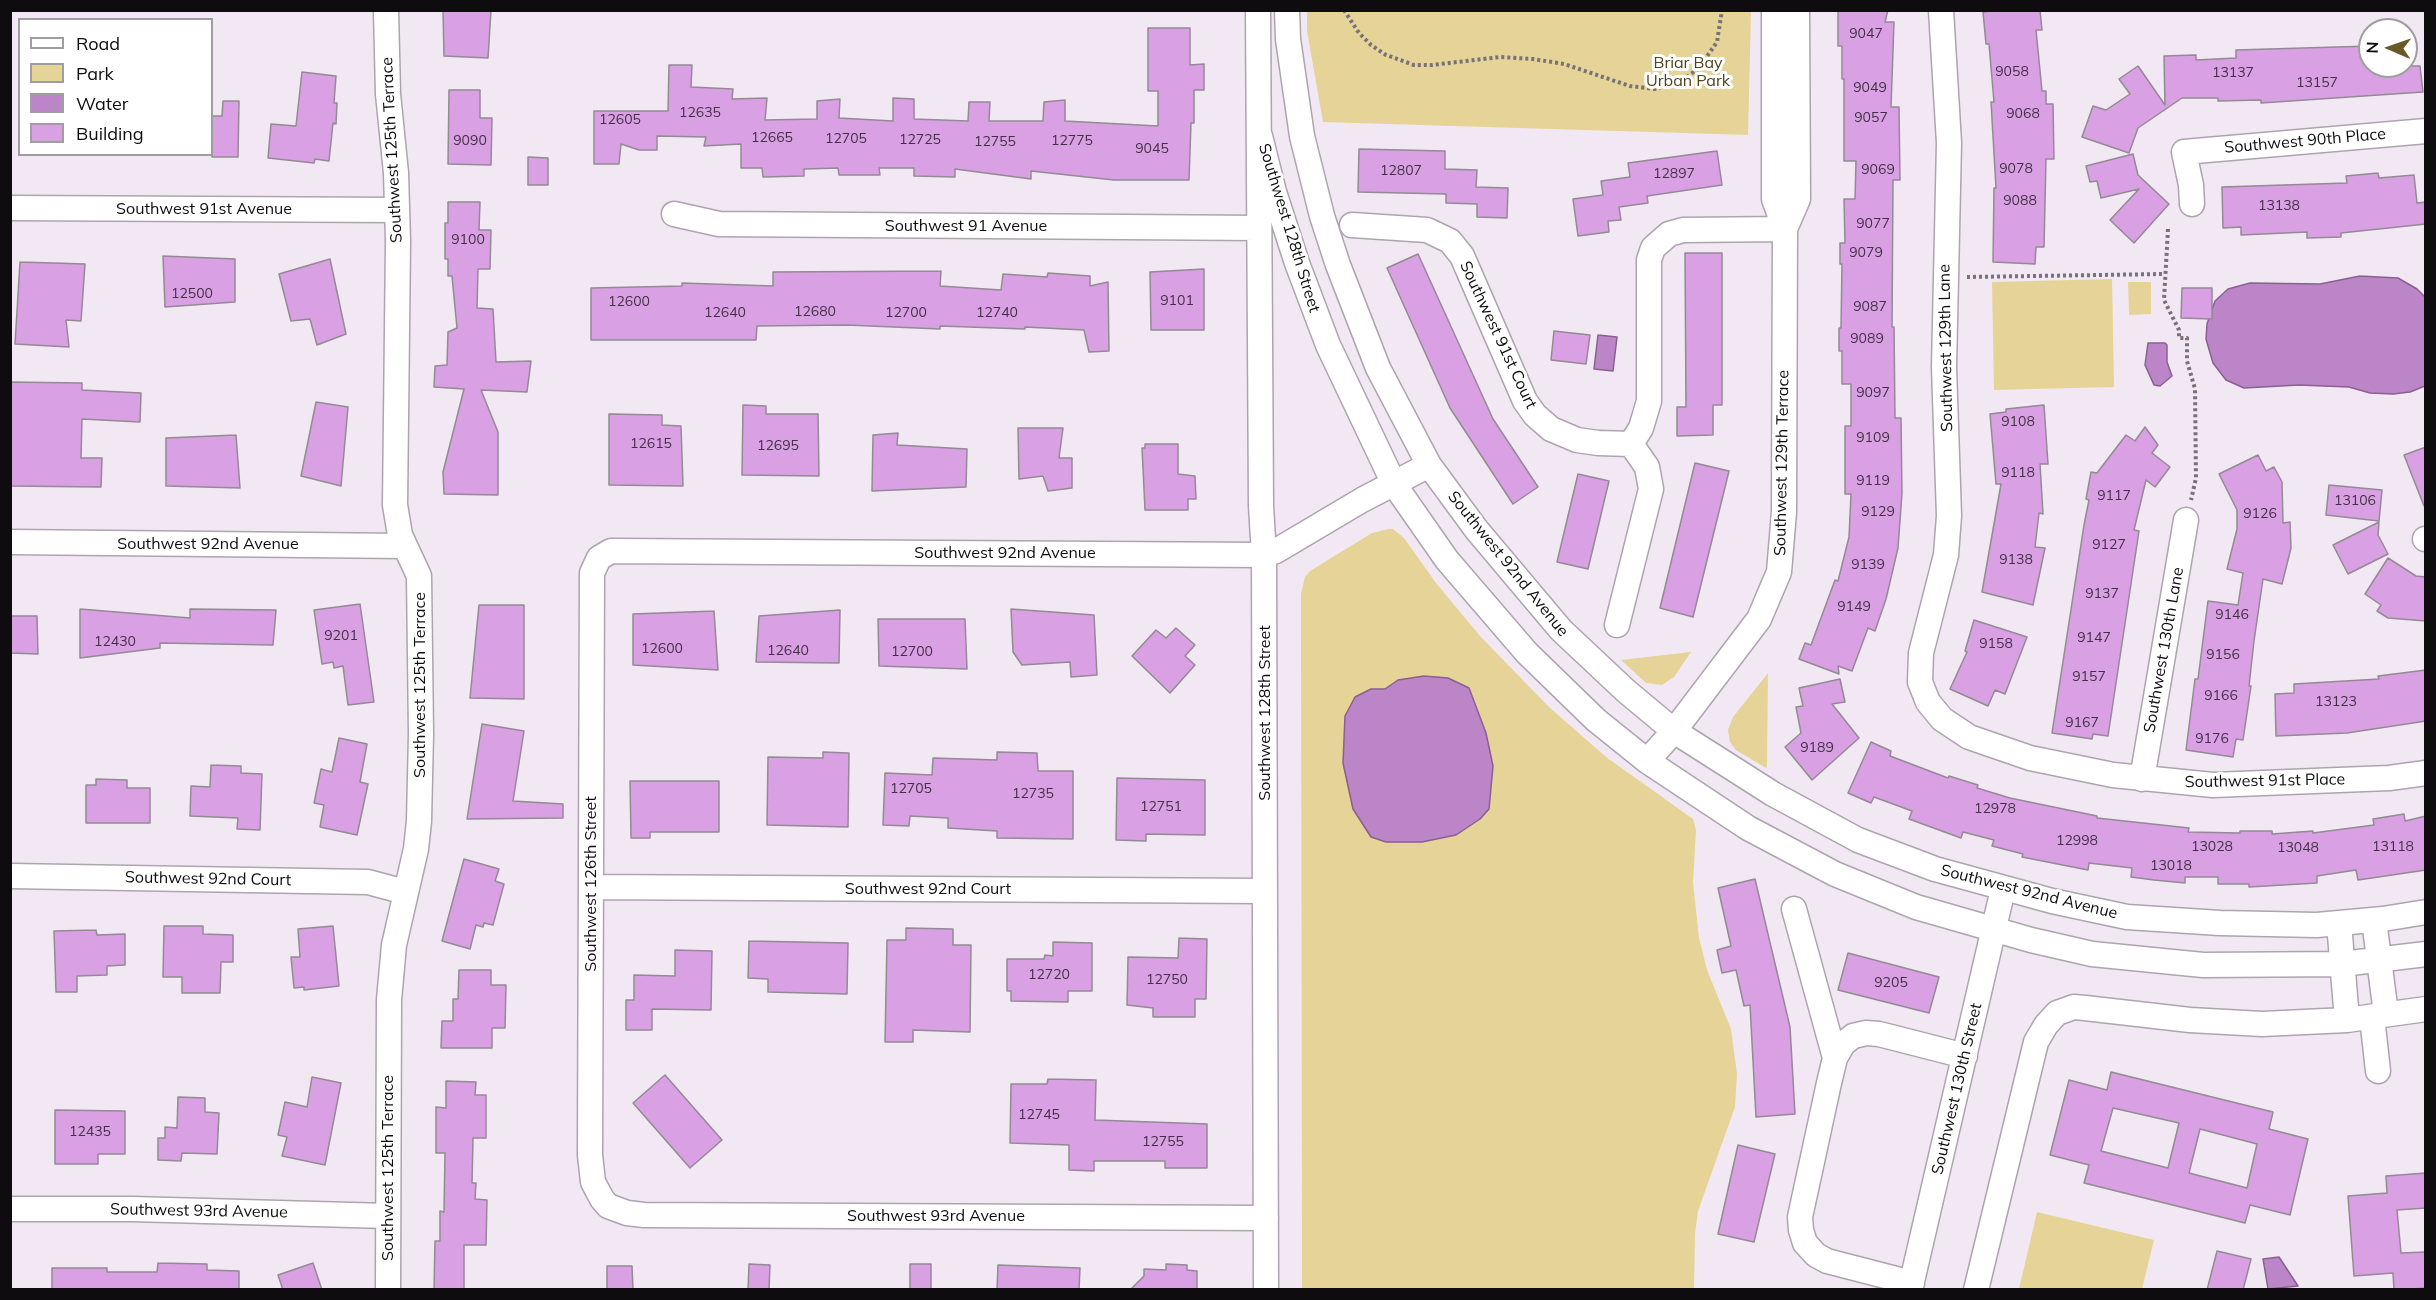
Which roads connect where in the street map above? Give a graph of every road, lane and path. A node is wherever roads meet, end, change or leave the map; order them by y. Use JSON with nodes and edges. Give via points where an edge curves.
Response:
{"nodes":[{"id":1,"x":386,"y":10,"type":"edge"},
{"id":2,"x":1258,"y":10,"type":"edge"},
{"id":3,"x":1287,"y":10,"type":"edge"},
{"id":4,"x":1344,"y":10,"type":"edge"},
{"id":5,"x":1722,"y":10,"type":"edge"},
{"id":6,"x":1774,"y":10,"type":"edge"},
{"id":7,"x":1797,"y":10,"type":"edge"},
{"id":8,"x":1941,"y":10,"type":"edge"},
{"id":9,"x":2426,"y":130,"type":"edge"},
{"id":10,"x":1260,"y":136,"type":"junction"},
{"id":11,"x":2192,"y":204,"type":"dead end"},
{"id":12,"x":10,"y":208,"type":"edge"},
{"id":13,"x":397,"y":210,"type":"junction"},
{"id":14,"x":674,"y":214,"type":"dead end"},
{"id":15,"x":1352,"y":225,"type":"dead end"},
{"id":16,"x":1260,"y":228,"type":"junction"},
{"id":17,"x":1785,"y":229,"type":"junction"},
{"id":18,"x":2168,"y":229,"type":"dead end"},
{"id":19,"x":2164,"y":274,"type":"junction"},
{"id":20,"x":1957,"y":278,"type":"dead end"},
{"id":21,"x":1631,"y":444,"type":"junction"},
{"id":22,"x":1429,"y":465,"type":"junction"},
{"id":23,"x":1394,"y":484,"type":"junction"},
{"id":24,"x":2195,"y":485,"type":"dead end"},
{"id":25,"x":2186,"y":520,"type":"dead end"},
{"id":26,"x":10,"y":542,"type":"edge"},
{"id":27,"x":405,"y":546,"type":"junction"},
{"id":28,"x":1264,"y":555,"type":"junction"},
{"id":29,"x":599,"y":558,"type":"joint"},
{"id":30,"x":1617,"y":624,"type":"dead end"},
{"id":31,"x":1920,"y":682,"type":"joint"},
{"id":32,"x":1674,"y":730,"type":"junction"},
{"id":33,"x":1647,"y":761,"type":"junction"},
{"id":34,"x":2426,"y":773,"type":"edge"},
{"id":35,"x":2142,"y":779,"type":"junction"},
{"id":36,"x":10,"y":876,"type":"edge"},
{"id":37,"x":591,"y":887,"type":"junction"},
{"id":38,"x":2002,"y":889,"type":"junction"},
{"id":39,"x":1265,"y":891,"type":"junction"},
{"id":40,"x":405,"y":892,"type":"junction"},
{"id":41,"x":1794,"y":909,"type":"dead end"},
{"id":42,"x":2426,"y":912,"type":"edge"},
{"id":43,"x":2374,"y":920,"type":"junction"},
{"id":44,"x":2338,"y":923,"type":"junction"},
{"id":45,"x":1994,"y":930,"type":"junction"},
{"id":46,"x":2426,"y":954,"type":"edge"},
{"id":47,"x":2379,"y":961,"type":"junction"},
{"id":48,"x":2342,"y":964,"type":"junction"},
{"id":49,"x":2426,"y":1009,"type":"edge"},
{"id":50,"x":2379,"y":1016,"type":"junction"},
{"id":51,"x":2348,"y":1020,"type":"junction"},
{"id":52,"x":1965,"y":1056,"type":"junction"},
{"id":53,"x":1835,"y":1058,"type":"junction"},
{"id":54,"x":2378,"y":1071,"type":"dead end"},
{"id":55,"x":608,"y":1206,"type":"joint"},
{"id":56,"x":10,"y":1209,"type":"edge"},
{"id":57,"x":388,"y":1216,"type":"junction"},
{"id":58,"x":1266,"y":1218,"type":"junction"},
{"id":59,"x":1911,"y":1286,"type":"edge"},
{"id":60,"x":388,"y":1290,"type":"edge"},
{"id":61,"x":1266,"y":1290,"type":"edge"},
{"id":62,"x":1976,"y":1290,"type":"edge"}],
"edges":[{"from":1,"to":13,"type":"street","name":"Southwest 125th Terrace"},
{"from":2,"to":10,"type":"street","name":"Southwest 128th Street"},
{"from":3,"to":22,"type":"street","via":[[1302,136],[1322,216],[1378,368]]},
{"from":4,"to":5,"type":"path","via":[[1371,45],[1414,65],[1500,57],[1533,59],[1564,64],[1630,86],[1655,89],[1683,80],[1699,68],[1717,42]]},
{"from":6,"to":17,"type":"street","name":"Southwest 129th Terrace","via":[[1774,199]]},
{"from":7,"to":17,"type":"street","name":"Southwest 129th Terrace","via":[[1798,199]]},
{"from":8,"to":31,"type":"street","name":"Southwest 129th Lane","via":[[1949,133],[1944,367],[1949,516],[1946,555],[1922,653]]},
{"from":9,"to":11,"type":"street","name":"Southwest 90th Place","via":[[2184,152]]},
{"from":10,"to":16,"type":"street","name":"Southwest 128th Street"},
{"from":10,"to":23,"type":"street","name":"Southwest 128th Street","via":[[1293,253],[1328,345]]},
{"from":12,"to":13,"type":"street","name":"Southwest 91st Avenue"},
{"from":13,"to":27,"type":"street","name":"Southwest 125th Terrace","via":[[395,505],[397,526]]},
{"from":14,"to":16,"type":"street","name":"Southwest 91 Avenue","via":[[720,224]]},
{"from":15,"to":21,"type":"street","name":"Southwest 91st Court","via":[[1427,230],[1450,241],[1462,256],[1525,401],[1535,415],[1551,429],[1577,440]]},
{"from":16,"to":28,"type":"street","name":"Southwest 128th Street"},
{"from":17,"to":21,"type":"street","via":[[1683,230],[1669,234],[1653,248],[1649,260],[1649,401],[1641,428]]},
{"from":17,"to":32,"type":"street","name":"Southwest 129th Terrace","via":[[1784,512],[1779,572],[1759,619]]},
{"from":18,"to":19,"type":"path"},
{"from":19,"to":20,"type":"path"},
{"from":19,"to":24,"type":"path","via":[[2164,300],[2179,338],[2187,338],[2187,361],[2195,389]]},
{"from":21,"to":30,"type":"street","via":[[1647,467],[1651,489]]},
{"from":22,"to":23,"type":"street","name":"Southwest 92nd Avenue"},
{"from":22,"to":32,"type":"street","name":"Southwest 92nd Avenue","via":[[1476,529],[1561,630]]},
{"from":23,"to":28,"type":"street","name":"Southwest 92nd Avenue"},
{"from":23,"to":33,"type":"street","via":[[1447,560],[1527,653],[1596,720]]},
{"from":25,"to":35,"type":"street","name":"Southwest 130th Lane"},
{"from":26,"to":27,"type":"street","name":"Southwest 92nd Avenue"},
{"from":27,"to":40,"type":"street","name":"Southwest 125th Terrace","via":[[420,586],[421,734],[419,820]]},
{"from":28,"to":29,"type":"street","name":"Southwest 92nd Avenue","via":[[611,551]]},
{"from":28,"to":39,"type":"street","name":"Southwest 128th Street"},
{"from":29,"to":37,"type":"street","name":"Southwest 126th Street","via":[[591,579]]},
{"from":31,"to":35,"type":"street","name":"Southwest 91st Place","via":[[1928,702],[1942,719],[1969,737],[2049,762]]},
{"from":32,"to":33,"type":"street","name":"Southwest 129th Terrace"},
{"from":32,"to":38,"type":"street","name":"Southwest 92nd Avenue","via":[[1773,795],[1858,840]]},
{"from":33,"to":45,"type":"street","via":[[1748,828],[1835,874],[1916,907]]},
{"from":34,"to":35,"type":"street","name":"Southwest 91st Place","via":[[2213,785]]},
{"from":36,"to":40,"type":"street","name":"Southwest 92nd Court","via":[[368,882]]},
{"from":37,"to":39,"type":"street","name":"Southwest 92nd Court"},
{"from":37,"to":55,"type":"street","name":"Southwest 126th Street","via":[[590,1155],[593,1182]]},
{"from":38,"to":44,"type":"street","name":"Southwest 92nd Avenue","via":[[2127,916],[2220,923]]},
{"from":38,"to":45,"type":"street","name":"Southwest 130th Street"},
{"from":39,"to":58,"type":"street","name":"Southwest 128th Street"},
{"from":40,"to":57,"type":"street","name":"Southwest 125th Terrace","via":[[394,945],[389,1000]]},
{"from":41,"to":53,"type":"street"},
{"from":42,"to":43,"type":"street","name":"Southwest 92nd Avenue"},
{"from":43,"to":44,"type":"street","name":"Southwest 92nd Avenue"},
{"from":43,"to":47,"type":"street"},
{"from":44,"to":48,"type":"street"},
{"from":45,"to":48,"type":"street","via":[[2092,954],[2203,965]]},
{"from":45,"to":52,"type":"street","name":"Southwest 130th Street"},
{"from":46,"to":47,"type":"street"},
{"from":47,"to":48,"type":"street"},
{"from":47,"to":50,"type":"street"},
{"from":48,"to":51,"type":"street"},
{"from":49,"to":50,"type":"street"},
{"from":50,"to":51,"type":"street"},
{"from":50,"to":54,"type":"street"},
{"from":51,"to":62,"type":"street","via":[[2262,1024],[2074,1007],[2057,1012],[2036,1042]]},
{"from":52,"to":53,"type":"street","via":[[1866,1033],[1843,1044]]},
{"from":52,"to":59,"type":"street","name":"Southwest 130th Street"},
{"from":53,"to":59,"type":"street","via":[[1800,1217],[1805,1243],[1827,1261]]},
{"from":55,"to":58,"type":"street","name":"Southwest 93rd Avenue","via":[[644,1215]]},
{"from":56,"to":57,"type":"street","name":"Southwest 93rd Avenue"},
{"from":57,"to":60,"type":"street","name":"Southwest 125th Terrace"},
{"from":58,"to":61,"type":"street","name":"Southwest 128th Street"}]}
